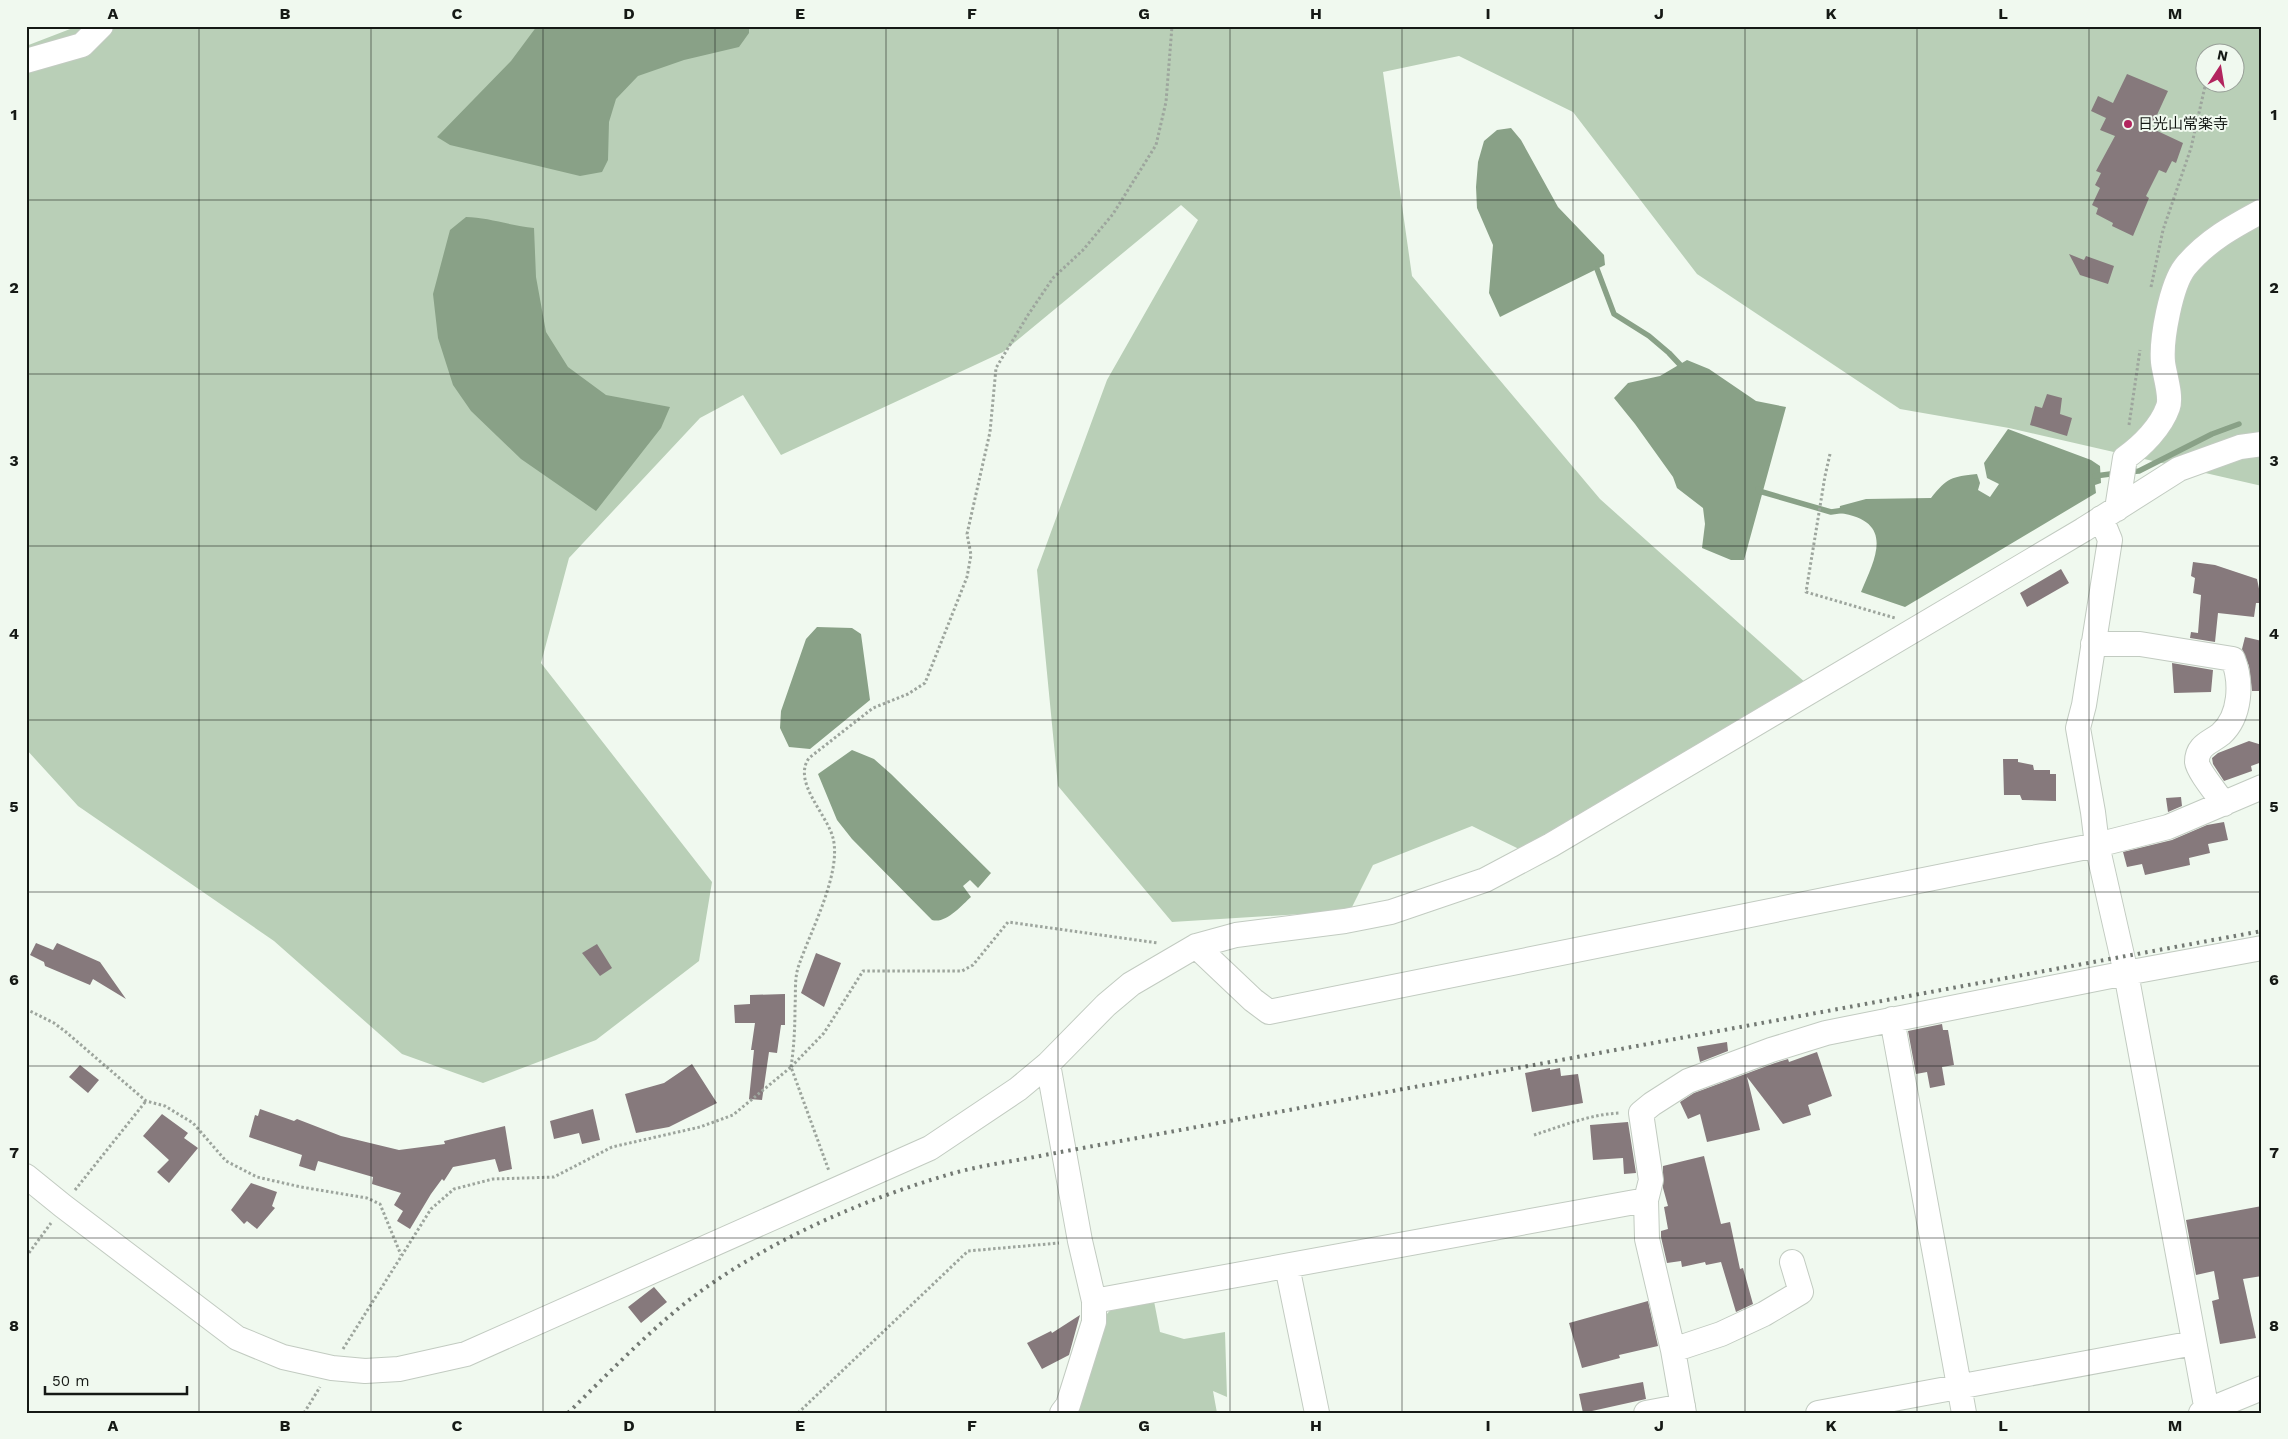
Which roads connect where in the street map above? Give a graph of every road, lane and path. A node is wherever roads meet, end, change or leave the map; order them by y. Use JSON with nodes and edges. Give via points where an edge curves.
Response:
{"nodes":[{"id":1,"x":101,"y":26,"type":"edge"},
{"id":2,"x":1172,"y":26,"type":"edge"},
{"id":3,"x":26,"y":61,"type":"edge"},
{"id":4,"x":2262,"y":211,"type":"edge"},
{"id":5,"x":2262,"y":444,"type":"edge"},
{"id":6,"x":1830,"y":454,"type":"dead end"},
{"id":7,"x":2109,"y":514,"type":"junction"},
{"id":8,"x":1915,"y":628,"type":"junction"},
{"id":9,"x":2093,"y":644,"type":"junction"},
{"id":10,"x":2262,"y":787,"type":"edge"},
{"id":11,"x":2224,"y":804,"type":"junction"},
{"id":12,"x":2097,"y":845,"type":"junction"},
{"id":13,"x":2262,"y":948,"type":"edge"},
{"id":14,"x":1188,"y":950,"type":"junction"},
{"id":15,"x":2126,"y":973,"type":"junction"},
{"id":16,"x":26,"y":1009,"type":"edge"},
{"id":17,"x":1892,"y":1019,"type":"junction"},
{"id":18,"x":1048,"y":1064,"type":"junction"},
{"id":19,"x":791,"y":1067,"type":"junction"},
{"id":20,"x":146,"y":1101,"type":"junction"},
{"id":21,"x":1641,"y":1113,"type":"junction"},
{"id":22,"x":1534,"y":1135,"type":"dead end"},
{"id":23,"x":26,"y":1176,"type":"edge"},
{"id":24,"x":837,"y":1190,"type":"junction"},
{"id":25,"x":1646,"y":1200,"type":"junction"},
{"id":26,"x":63,"y":1206,"type":"junction"},
{"id":27,"x":1080,"y":1241,"type":"junction"},
{"id":28,"x":401,"y":1255,"type":"junction"},
{"id":29,"x":26,"y":1257,"type":"edge"},
{"id":30,"x":1792,"y":1262,"type":"dead end"},
{"id":31,"x":1287,"y":1266,"type":"junction"},
{"id":32,"x":1094,"y":1301,"type":"junction"},
{"id":33,"x":2194,"y":1343,"type":"junction"},
{"id":34,"x":1673,"y":1350,"type":"junction"},
{"id":35,"x":332,"y":1368,"type":"junction"},
{"id":36,"x":1960,"y":1386,"type":"junction"},
{"id":37,"x":2262,"y":1388,"type":"edge"},
{"id":38,"x":1683,"y":1409,"type":"edge"},
{"id":39,"x":2204,"y":1412,"type":"edge"},
{"id":40,"x":304,"y":1413,"type":"edge"},
{"id":41,"x":798,"y":1413,"type":"edge"},
{"id":42,"x":1062,"y":1413,"type":"edge"},
{"id":43,"x":1316,"y":1413,"type":"edge"},
{"id":44,"x":1646,"y":1413,"type":"edge"},
{"id":45,"x":1818,"y":1413,"type":"edge"},
{"id":46,"x":1964,"y":1413,"type":"edge"}],
"edges":[{"from":1,"to":3,"type":"street","via":[[82,45]]},
{"from":2,"to":19,"type":"path","via":[[1166,102],[1156,145],[1113,214],[1083,250],[1053,278],[996,368],[990,432],[967,534],[971,555],[967,576],[925,683],[908,694],[873,708],[804,765],[803,777],[833,837],[834,852],[817,924],[798,966]]},
{"from":4,"to":7,"type":"street","via":[[2220,234],[2186,266],[2178,279],[2166,329],[2163,360],[2169,404],[2162,421],[2139,448],[2125,458]]},
{"from":5,"to":7,"type":"street","via":[[2240,447],[2179,469]]},
{"from":6,"to":8,"type":"path","via":[[1806,592],[1890,615]]},
{"from":7,"to":8,"type":"street"},
{"from":7,"to":9,"type":"street","via":[[2110,540]]},
{"from":8,"to":14,"type":"street","via":[[1550,845],[1485,880],[1391,912],[1236,935]]},
{"from":9,"to":11,"type":"street","via":[[2140,644],[2233,659],[2238,672],[2238,702],[2221,734],[2198,753],[2197,764]]},
{"from":9,"to":12,"type":"street","via":[[2078,728]]},
{"from":10,"to":11,"type":"street"},
{"from":11,"to":12,"type":"street","via":[[2168,827]]},
{"from":12,"to":14,"type":"street","via":[[1269,1012]]},
{"from":12,"to":15,"type":"street"},
{"from":13,"to":15,"type":"street"},
{"from":14,"to":18,"type":"street","via":[[1131,984]]},
{"from":14,"to":19,"type":"path","via":[[1008,922],[973,964],[962,971],[863,971],[824,1033]]},
{"from":15,"to":17,"type":"street"},
{"from":15,"to":33,"type":"street"},
{"from":16,"to":20,"type":"path","via":[[66,1032]]},
{"from":17,"to":21,"type":"street","via":[[1826,1032],[1688,1081]]},
{"from":17,"to":36,"type":"street"},
{"from":18,"to":24,"type":"street","via":[[1018,1089],[930,1148]]},
{"from":18,"to":27,"type":"street"},
{"from":19,"to":24,"type":"path"},
{"from":19,"to":28,"type":"path","via":[[733,1115],[700,1127],[612,1147],[554,1177],[493,1179],[454,1189],[431,1209]]},
{"from":20,"to":26,"type":"path"},
{"from":20,"to":28,"type":"path","via":[[165,1106],[193,1122],[226,1161],[257,1177],[367,1198],[380,1204]]},
{"from":21,"to":22,"type":"path","via":[[1608,1114]]},
{"from":21,"to":25,"type":"street","via":[[1651,1180]]},
{"from":23,"to":26,"type":"street"},
{"from":24,"to":35,"type":"street","via":[[466,1354],[399,1369],[365,1371]]},
{"from":25,"to":31,"type":"street"},
{"from":25,"to":34,"type":"street","via":[[1647,1239]]},
{"from":26,"to":29,"type":"path"},
{"from":26,"to":35,"type":"street","via":[[238,1338],[283,1357]]},
{"from":27,"to":32,"type":"street"},
{"from":27,"to":41,"type":"path","via":[[968,1251]]},
{"from":28,"to":35,"type":"path"},
{"from":30,"to":34,"type":"street","via":[[1801,1292],[1721,1334]]},
{"from":31,"to":32,"type":"street"},
{"from":31,"to":43,"type":"street"},
{"from":32,"to":42,"type":"street","via":[[1094,1322],[1068,1405]]},
{"from":33,"to":36,"type":"street"},
{"from":33,"to":39,"type":"street"},
{"from":34,"to":38,"type":"street"},
{"from":35,"to":40,"type":"path"},
{"from":36,"to":45,"type":"street"},
{"from":36,"to":46,"type":"street"},
{"from":37,"to":39,"type":"street"},
{"from":38,"to":44,"type":"street"}]}
